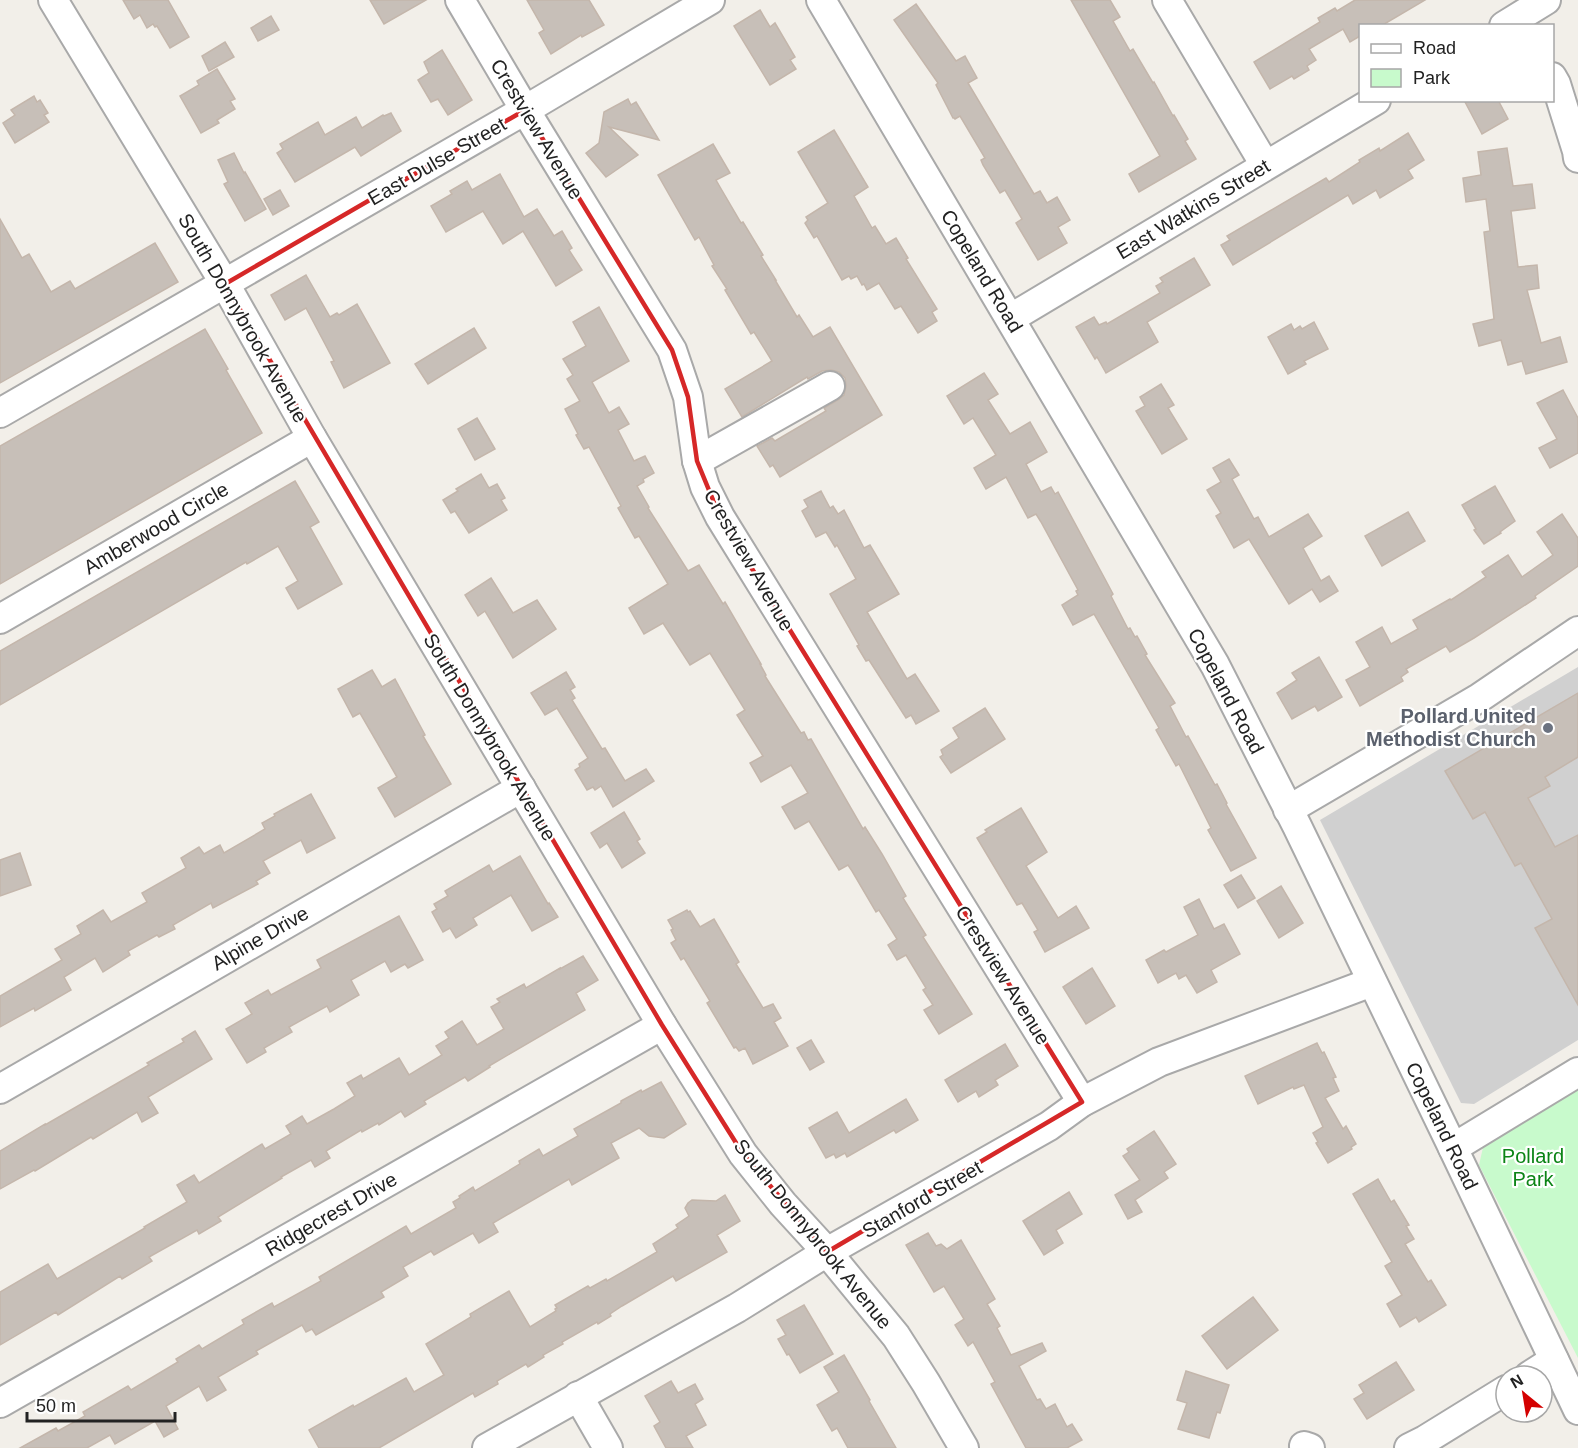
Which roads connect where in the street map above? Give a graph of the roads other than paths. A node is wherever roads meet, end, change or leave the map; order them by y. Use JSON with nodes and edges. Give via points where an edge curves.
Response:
{"nodes":[{"id":1,"x":53,"y":0,"type":"edge"},
{"id":2,"x":460,"y":0,"type":"edge"},
{"id":3,"x":710,"y":0,"type":"edge"},
{"id":4,"x":821,"y":0,"type":"edge"},
{"id":5,"x":1167,"y":0,"type":"edge"},
{"id":6,"x":1546,"y":0,"type":"edge"},
{"id":7,"x":1515,"y":17,"type":"edge"},
{"id":8,"x":1554,"y":80,"type":"edge"},
{"id":9,"x":1373,"y":102,"type":"edge"},
{"id":10,"x":525,"y":110,"type":"junction"},
{"id":11,"x":1578,"y":158,"type":"edge"},
{"id":12,"x":1265,"y":165,"type":"junction"},
{"id":13,"x":225,"y":284,"type":"junction"},
{"id":14,"x":1011,"y":318,"type":"junction"},
{"id":15,"x":830,"y":386,"type":"dead end"},
{"id":16,"x":0,"y":413,"type":"edge"},
{"id":17,"x":312,"y":438,"type":"junction"},
{"id":18,"x":697,"y":461,"type":"junction"},
{"id":19,"x":0,"y":619,"type":"edge"},
{"id":20,"x":1578,"y":631,"type":"edge"},
{"id":21,"x":521,"y":788,"type":"junction"},
{"id":22,"x":1288,"y":810,"type":"junction"},
{"id":23,"x":1372,"y":982,"type":"junction"},
{"id":24,"x":662,"y":1025,"type":"junction"},
{"id":25,"x":1578,"y":1072,"type":"edge"},
{"id":26,"x":0,"y":1089,"type":"edge"},
{"id":27,"x":1082,"y":1102,"type":"junction"},
{"id":28,"x":1453,"y":1148,"type":"junction"},
{"id":29,"x":827,"y":1252,"type":"junction"},
{"id":30,"x":1554,"y":1360,"type":"junction"},
{"id":31,"x":1548,"y":1364,"type":"edge"},
{"id":32,"x":578,"y":1396,"type":"junction"},
{"id":33,"x":1494,"y":1397,"type":"edge"},
{"id":34,"x":0,"y":1403,"type":"edge"},
{"id":35,"x":1578,"y":1410,"type":"edge"},
{"id":36,"x":487,"y":1448,"type":"edge"},
{"id":37,"x":608,"y":1448,"type":"edge"},
{"id":38,"x":964,"y":1448,"type":"edge"},
{"id":39,"x":1409,"y":1448,"type":"edge"}],
"edges":[{"from":1,"to":13,"type":"street","name":"South Donnybrook Avenue"},
{"from":2,"to":10,"type":"street","name":"Crestview Avenue"},
{"from":3,"to":10,"type":"street","name":"East Dulse Street"},
{"from":4,"to":14,"type":"street","name":"Copeland Road"},
{"from":5,"to":12,"type":"street"},
{"from":6,"to":7,"type":"street"},
{"from":8,"to":11,"type":"street"},
{"from":9,"to":12,"type":"street","name":"East Watkins Street"},
{"from":10,"to":13,"type":"street","name":"East Dulse Street"},
{"from":10,"to":18,"type":"street","name":"Crestview Avenue","via":[[672,350],[688,397]]},
{"from":12,"to":14,"type":"street","name":"East Watkins Street"},
{"from":13,"to":16,"type":"street"},
{"from":13,"to":17,"type":"street","name":"South Donnybrook Avenue"},
{"from":14,"to":22,"type":"street","name":"Copeland Road","via":[[1215,665]]},
{"from":15,"to":18,"type":"street"},
{"from":17,"to":19,"type":"street","name":"Amberwood Circle"},
{"from":17,"to":21,"type":"street","name":"South Donnybrook Avenue"},
{"from":18,"to":27,"type":"street","name":"Crestview Avenue","via":[[720,517]]},
{"from":20,"to":22,"type":"street","via":[[1479,698]]},
{"from":21,"to":24,"type":"street","name":"South Donnybrook Avenue"},
{"from":21,"to":26,"type":"street","name":"Alpine Drive"},
{"from":22,"to":23,"type":"street","name":"Copeland Road"},
{"from":23,"to":27,"type":"street","name":"Stanford Street","via":[[1159,1062]]},
{"from":23,"to":28,"type":"street","name":"Copeland Road"},
{"from":24,"to":29,"type":"street","name":"South Donnybrook Avenue","via":[[743,1154]]},
{"from":24,"to":34,"type":"street","name":"Ridgecrest Drive"},
{"from":25,"to":28,"type":"street"},
{"from":27,"to":29,"type":"street","name":"Stanford Street","via":[[1049,1126]]},
{"from":28,"to":30,"type":"street","name":"Copeland Road"},
{"from":29,"to":32,"type":"street","name":"Stanford Street","via":[[737,1308]]},
{"from":29,"to":38,"type":"street","name":"South Donnybrook Avenue","via":[[896,1336]]},
{"from":30,"to":31,"type":"street"},
{"from":30,"to":35,"type":"street","name":"Copeland Road"},
{"from":32,"to":36,"type":"street","name":"Stanford Street"},
{"from":32,"to":37,"type":"street"},
{"from":33,"to":39,"type":"street"}]}
